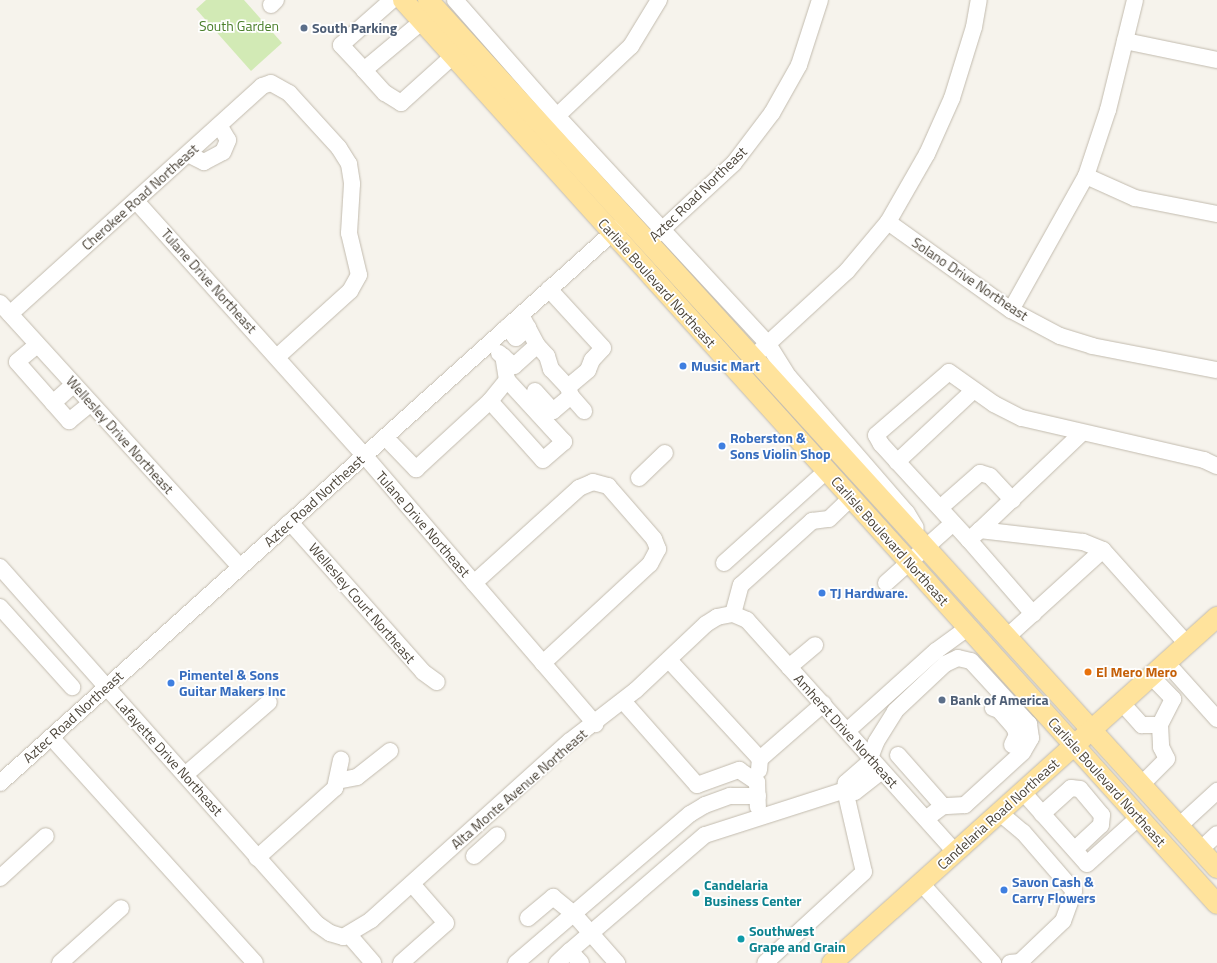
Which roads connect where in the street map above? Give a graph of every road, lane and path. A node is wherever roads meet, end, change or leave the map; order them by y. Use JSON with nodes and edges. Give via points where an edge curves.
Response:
{"nodes":[{"id":1,"x":392,"y":0,"type":"edge"},
{"id":2,"x":403,"y":0,"type":"edge"},
{"id":3,"x":659,"y":0,"type":"edge"},
{"id":4,"x":820,"y":0,"type":"edge"},
{"id":5,"x":979,"y":0,"type":"edge"},
{"id":6,"x":1135,"y":0,"type":"edge"},
{"id":7,"x":458,"y":1,"type":"edge"},
{"id":8,"x":429,"y":10,"type":"edge"},
{"id":9,"x":1126,"y":41,"type":"junction"},
{"id":10,"x":453,"y":56,"type":"junction"},
{"id":11,"x":1217,"y":60,"type":"edge"},
{"id":12,"x":364,"y":70,"type":"junction"},
{"id":13,"x":557,"y":116,"type":"junction"},
{"id":14,"x":219,"y":125,"type":"junction"},
{"id":15,"x":188,"y":154,"type":"junction"},
{"id":16,"x":1086,"y":176,"type":"junction"},
{"id":17,"x":136,"y":201,"type":"junction"},
{"id":18,"x":1217,"y":214,"type":"edge"},
{"id":19,"x":628,"y":218,"type":"junction"},
{"id":20,"x":888,"y":222,"type":"junction"},
{"id":21,"x":612,"y":233,"type":"junction"},
{"id":22,"x":655,"y":236,"type":"junction"},
{"id":23,"x":633,"y":256,"type":"junction"},
{"id":24,"x":549,"y":289,"type":"junction"},
{"id":25,"x":5,"y":308,"type":"edge"},
{"id":26,"x":1011,"y":310,"type":"junction"},
{"id":27,"x":525,"y":321,"type":"junction"},
{"id":28,"x":768,"y":344,"type":"junction"},
{"id":29,"x":37,"y":345,"type":"junction"},
{"id":30,"x":538,"y":345,"type":"junction"},
{"id":31,"x":497,"y":351,"type":"junction"},
{"id":32,"x":277,"y":357,"type":"junction"},
{"id":33,"x":753,"y":357,"type":"junction"},
{"id":34,"x":56,"y":365,"type":"junction"},
{"id":35,"x":1217,"y":370,"type":"edge"},
{"id":36,"x":736,"y":371,"type":"junction"},
{"id":37,"x":507,"y":380,"type":"junction"},
{"id":38,"x":35,"y":383,"type":"junction"},
{"id":39,"x":74,"y":384,"type":"junction"},
{"id":40,"x":974,"y":390,"type":"junction"},
{"id":41,"x":535,"y":391,"type":"dead end"},
{"id":42,"x":570,"y":392,"type":"junction"},
{"id":43,"x":490,"y":401,"type":"junction"},
{"id":44,"x":53,"y":403,"type":"junction"},
{"id":45,"x":91,"y":403,"type":"junction"},
{"id":46,"x":584,"y":411,"type":"dead end"},
{"id":47,"x":1082,"y":433,"type":"junction"},
{"id":48,"x":385,"y":437,"type":"junction"},
{"id":49,"x":881,"y":444,"type":"junction"},
{"id":50,"x":665,"y":453,"type":"dead end"},
{"id":51,"x":364,"y":455,"type":"junction"},
{"id":52,"x":896,"y":462,"type":"junction"},
{"id":53,"x":859,"y":466,"type":"junction"},
{"id":54,"x":1217,"y":466,"type":"edge"},
{"id":55,"x":826,"y":471,"type":"junction"},
{"id":56,"x":639,"y":478,"type":"dead end"},
{"id":57,"x":851,"y":498,"type":"junction"},
{"id":58,"x":1012,"y":500,"type":"junction"},
{"id":59,"x":940,"y":508,"type":"junction"},
{"id":60,"x":290,"y":522,"type":"junction"},
{"id":61,"x":953,"y":523,"type":"junction"},
{"id":62,"x":974,"y":535,"type":"junction"},
{"id":63,"x":926,"y":547,"type":"junction"},
{"id":64,"x":1103,"y":550,"type":"junction"},
{"id":65,"x":909,"y":562,"type":"junction"},
{"id":66,"x":724,"y":563,"type":"dead end"},
{"id":67,"x":240,"y":567,"type":"junction"},
{"id":68,"x":1,"y":570,"type":"edge"},
{"id":69,"x":474,"y":583,"type":"junction"},
{"id":70,"x":886,"y":583,"type":"dead end"},
{"id":71,"x":25,"y":595,"type":"junction"},
{"id":72,"x":3,"y":610,"type":"edge"},
{"id":73,"x":733,"y":614,"type":"junction"},
{"id":74,"x":1033,"y":614,"type":"junction"},
{"id":75,"x":1217,"y":617,"type":"edge"},
{"id":76,"x":46,"y":619,"type":"junction"},
{"id":77,"x":968,"y":628,"type":"junction"},
{"id":78,"x":62,"y":636,"type":"junction"},
{"id":79,"x":1008,"y":636,"type":"junction"},
{"id":80,"x":26,"y":637,"type":"junction"},
{"id":81,"x":1187,"y":644,"type":"junction"},
{"id":82,"x":815,"y":645,"type":"dead end"},
{"id":83,"x":42,"y":654,"type":"junction"},
{"id":84,"x":80,"y":657,"type":"junction"},
{"id":85,"x":669,"y":660,"type":"junction"},
{"id":86,"x":543,"y":663,"type":"junction"},
{"id":87,"x":1167,"y":663,"type":"junction"},
{"id":88,"x":789,"y":667,"type":"junction"},
{"id":89,"x":61,"y":674,"type":"junction"},
{"id":90,"x":1151,"y":676,"type":"junction"},
{"id":91,"x":436,"y":682,"type":"dead end"},
{"id":92,"x":72,"y":687,"type":"dead end"},
{"id":93,"x":106,"y":687,"type":"junction"},
{"id":94,"x":1194,"y":693,"type":"junction"},
{"id":95,"x":1173,"y":699,"type":"junction"},
{"id":96,"x":269,"y":702,"type":"dead end"},
{"id":97,"x":623,"y":702,"type":"junction"},
{"id":98,"x":1122,"y":703,"type":"junction"},
{"id":99,"x":823,"y":704,"type":"junction"},
{"id":100,"x":993,"y":708,"type":"dead end"},
{"id":101,"x":1217,"y":719,"type":"edge"},
{"id":102,"x":595,"y":724,"type":"junction"},
{"id":103,"x":1160,"y":725,"type":"junction"},
{"id":104,"x":1093,"y":729,"type":"junction"},
{"id":105,"x":847,"y":731,"type":"junction"},
{"id":106,"x":51,"y":737,"type":"junction"},
{"id":107,"x":1012,"y":745,"type":"dead end"},
{"id":108,"x":1074,"y":746,"type":"junction"},
{"id":109,"x":390,"y":751,"type":"dead end"},
{"id":110,"x":898,"y":755,"type":"dead end"},
{"id":111,"x":760,"y":759,"type":"junction"},
{"id":112,"x":341,"y":760,"type":"dead end"},
{"id":113,"x":875,"y":763,"type":"junction"},
{"id":114,"x":185,"y":775,"type":"junction"},
{"id":115,"x":917,"y":776,"type":"junction"},
{"id":116,"x":0,"y":783,"type":"edge"},
{"id":117,"x":336,"y":784,"type":"junction"},
{"id":118,"x":1142,"y":784,"type":"junction"},
{"id":119,"x":758,"y":789,"type":"junction"},
{"id":120,"x":845,"y":790,"type":"junction"},
{"id":121,"x":1217,"y":791,"type":"edge"},
{"id":122,"x":900,"y":792,"type":"junction"},
{"id":123,"x":1023,"y":792,"type":"junction"},
{"id":124,"x":943,"y":806,"type":"junction"},
{"id":125,"x":1000,"y":812,"type":"junction"},
{"id":126,"x":1042,"y":814,"type":"junction"},
{"id":127,"x":758,"y":817,"type":"junction"},
{"id":128,"x":1138,"y":817,"type":"junction"},
{"id":129,"x":926,"y":819,"type":"junction"},
{"id":130,"x":1179,"y":826,"type":"junction"},
{"id":131,"x":1217,"y":834,"type":"edge"},
{"id":132,"x":497,"y":835,"type":"dead end"},
{"id":133,"x":46,"y":836,"type":"dead end"},
{"id":134,"x":1075,"y":850,"type":"junction"},
{"id":135,"x":1200,"y":850,"type":"junction"},
{"id":136,"x":955,"y":852,"type":"junction"},
{"id":137,"x":474,"y":856,"type":"dead end"},
{"id":138,"x":257,"y":858,"type":"junction"},
{"id":139,"x":635,"y":860,"type":"junction"},
{"id":140,"x":1217,"y":868,"type":"edge"},
{"id":141,"x":0,"y":878,"type":"edge"},
{"id":142,"x":653,"y":880,"type":"junction"},
{"id":143,"x":921,"y":883,"type":"junction"},
{"id":144,"x":412,"y":884,"type":"junction"},
{"id":145,"x":1217,"y":904,"type":"edge"},
{"id":146,"x":121,"y":908,"type":"dead end"},
{"id":147,"x":573,"y":913,"type":"junction"},
{"id":148,"x":528,"y":918,"type":"dead end"},
{"id":149,"x":591,"y":933,"type":"junction"},
{"id":150,"x":346,"y":936,"type":"junction"},
{"id":151,"x":576,"y":957,"type":"edge"},
{"id":152,"x":523,"y":961,"type":"edge"},
{"id":153,"x":60,"y":963,"type":"edge"},
{"id":154,"x":255,"y":963,"type":"edge"},
{"id":155,"x":373,"y":963,"type":"edge"},
{"id":156,"x":401,"y":963,"type":"edge"},
{"id":157,"x":557,"y":963,"type":"edge"},
{"id":158,"x":617,"y":963,"type":"edge"},
{"id":159,"x":765,"y":963,"type":"edge"},
{"id":160,"x":832,"y":963,"type":"edge"},
{"id":161,"x":993,"y":963,"type":"edge"},
{"id":162,"x":1010,"y":963,"type":"edge"}],
"edges":[{"from":1,"to":12,"type":"street","via":[[341,45]]},
{"from":2,"to":8,"type":"main road","name":"Carlisle Boulevard Northeast"},
{"from":3,"to":13,"type":"street","via":[[631,46]]},
{"from":4,"to":22,"type":"street","name":"Aztec Road Northeast","via":[[799,65],[772,112],[734,163]]},
{"from":5,"to":20,"type":"street","via":[[974,27],[952,98],[927,154]]},
{"from":6,"to":9,"type":"street"},
{"from":7,"to":13,"type":"street"},
{"from":8,"to":10,"type":"main road","name":"Carlisle Boulevard Northeast"},
{"from":8,"to":12,"type":"street"},
{"from":8,"to":19,"type":"main road","name":"Carlisle Boulevard Northeast"},
{"from":9,"to":11,"type":"street"},
{"from":9,"to":16,"type":"street","via":[[1108,110]]},
{"from":10,"to":12,"type":"street","via":[[401,103],[385,93]]},
{"from":10,"to":21,"type":"main road","name":"Carlisle Boulevard Northeast"},
{"from":13,"to":22,"type":"street"},
{"from":14,"to":15,"type":"street","name":"Cherokee Road Northeast"},
{"from":14,"to":15,"type":"street","via":[[228,140],[223,152],[204,162]]},
{"from":14,"to":32,"type":"street","name":"Cherokee Road Northeast","via":[[262,86],[271,83],[289,93],[339,148],[348,164],[352,184],[349,233],[359,275],[350,292]]},
{"from":15,"to":17,"type":"street","name":"Cherokee Road Northeast"},
{"from":16,"to":18,"type":"street","via":[[1135,198]]},
{"from":16,"to":26,"type":"street"},
{"from":17,"to":25,"type":"street","name":"Cherokee Road Northeast"},
{"from":17,"to":32,"type":"street","name":"Tulane Drive Northeast"},
{"from":19,"to":21,"type":"street","name":"Aztec Road Northeast"},
{"from":19,"to":22,"type":"main road","name":"Carlisle Boulevard Northeast"},
{"from":20,"to":26,"type":"street","name":"Solano Drive Northeast"},
{"from":20,"to":28,"type":"street","via":[[847,271]]},
{"from":21,"to":23,"type":"main road","name":"Carlisle Boulevard Northeast"},
{"from":21,"to":24,"type":"street","name":"Aztec Road Northeast"},
{"from":22,"to":23,"type":"street","name":"Aztec Road Northeast"},
{"from":22,"to":28,"type":"street"},
{"from":22,"to":33,"type":"main road","name":"Carlisle Boulevard Northeast"},
{"from":23,"to":36,"type":"main road","name":"Carlisle Boulevard Northeast"},
{"from":24,"to":27,"type":"street","name":"Aztec Road Northeast"},
{"from":24,"to":42,"type":"street","via":[[603,348]]},
{"from":25,"to":29,"type":"street","name":"Wellesley Drive Northeast"},
{"from":26,"to":35,"type":"street","name":"Solano Drive Northeast","via":[[1060,336],[1092,346]]},
{"from":27,"to":30,"type":"street"},
{"from":27,"to":31,"type":"street","name":"Aztec Road Northeast","via":[[511,333]]},
{"from":28,"to":33,"type":"street"},
{"from":28,"to":53,"type":"street","via":[[789,377]]},
{"from":29,"to":34,"type":"street","name":"Wellesley Drive Northeast"},
{"from":29,"to":38,"type":"street","via":[[17,362]]},
{"from":30,"to":31,"type":"street","via":[[514,366]]},
{"from":30,"to":42,"type":"street","via":[[547,356],[551,369]]},
{"from":31,"to":37,"type":"street"},
{"from":31,"to":48,"type":"street","name":"Aztec Road Northeast"},
{"from":32,"to":51,"type":"street","name":"Tulane Drive Northeast"},
{"from":33,"to":36,"type":"street"},
{"from":33,"to":53,"type":"main road","name":"Carlisle Boulevard Northeast"},
{"from":34,"to":38,"type":"street"},
{"from":34,"to":39,"type":"street","name":"Wellesley Drive Northeast"},
{"from":36,"to":55,"type":"main road","name":"Carlisle Boulevard Northeast"},
{"from":37,"to":43,"type":"street"},
{"from":37,"to":43,"type":"street","via":[[564,442],[543,460]]},
{"from":38,"to":44,"type":"street"},
{"from":39,"to":44,"type":"street"},
{"from":39,"to":45,"type":"street","name":"Wellesley Drive Northeast"},
{"from":40,"to":47,"type":"street","via":[[1022,418]]},
{"from":40,"to":49,"type":"street","via":[[949,372],[876,435]]},
{"from":40,"to":52,"type":"street"},
{"from":41,"to":42,"type":"street","via":[[553,411]]},
{"from":42,"to":46,"type":"street"},
{"from":43,"to":48,"type":"street","via":[[416,469]]},
{"from":44,"to":45,"type":"street","via":[[69,421]]},
{"from":45,"to":67,"type":"street","name":"Wellesley Drive Northeast"},
{"from":47,"to":54,"type":"street","via":[[1204,460]]},
{"from":47,"to":58,"type":"street"},
{"from":48,"to":51,"type":"street","name":"Aztec Road Northeast"},
{"from":49,"to":52,"type":"street"},
{"from":49,"to":53,"type":"street"},
{"from":50,"to":56,"type":"street"},
{"from":51,"to":60,"type":"street","name":"Aztec Road Northeast"},
{"from":51,"to":69,"type":"street","name":"Tulane Drive Northeast"},
{"from":52,"to":59,"type":"street"},
{"from":53,"to":63,"type":"main road","name":"Carlisle Boulevard Northeast"},
{"from":55,"to":57,"type":"main road","name":"Carlisle Boulevard Northeast"},
{"from":55,"to":66,"type":"street"},
{"from":57,"to":65,"type":"main road","name":"Carlisle Boulevard Northeast"},
{"from":57,"to":73,"type":"street","via":[[832,522],[812,521],[741,585]]},
{"from":58,"to":59,"type":"street","via":[[990,476],[980,473]]},
{"from":58,"to":62,"type":"street"},
{"from":59,"to":61,"type":"street"},
{"from":60,"to":67,"type":"street","name":"Aztec Road Northeast"},
{"from":60,"to":91,"type":"street","name":"Wellesley Court Northeast","via":[[423,672]]},
{"from":61,"to":62,"type":"street"},
{"from":61,"to":63,"type":"street"},
{"from":62,"to":64,"type":"street","via":[[1083,542]]},
{"from":62,"to":74,"type":"street"},
{"from":63,"to":65,"type":"street"},
{"from":63,"to":79,"type":"main road","name":"Carlisle Boulevard Northeast"},
{"from":64,"to":74,"type":"street"},
{"from":64,"to":81,"type":"street"},
{"from":65,"to":70,"type":"street"},
{"from":65,"to":77,"type":"main road","name":"Carlisle Boulevard Northeast"},
{"from":67,"to":93,"type":"street","name":"Aztec Road Northeast"},
{"from":68,"to":71,"type":"street","name":"Lafayette Drive Northeast"},
{"from":69,"to":86,"type":"street","name":"Tulane Drive Northeast"},
{"from":69,"to":86,"type":"street","via":[[579,488],[593,482],[608,486],[654,539],[658,549],[650,564]]},
{"from":71,"to":72,"type":"street"},
{"from":71,"to":76,"type":"street","name":"Lafayette Drive Northeast"},
{"from":72,"to":80,"type":"street"},
{"from":73,"to":85,"type":"street","name":"Alta Monte Avenue Northeast","via":[[717,617],[706,624]]},
{"from":73,"to":88,"type":"street","name":"Amherst Drive Northeast","via":[[747,620]]},
{"from":74,"to":79,"type":"street"},
{"from":75,"to":81,"type":"main road","name":"Candelaria Road Northeast"},
{"from":76,"to":78,"type":"street","name":"Lafayette Drive Northeast"},
{"from":76,"to":80,"type":"street"},
{"from":77,"to":105,"type":"street","via":[[936,651]]},
{"from":77,"to":108,"type":"main road","name":"Carlisle Boulevard Northeast"},
{"from":78,"to":83,"type":"street"},
{"from":78,"to":84,"type":"street","name":"Lafayette Drive Northeast"},
{"from":79,"to":104,"type":"main road","name":"Carlisle Boulevard Northeast"},
{"from":80,"to":83,"type":"street"},
{"from":81,"to":87,"type":"main road","name":"Candelaria Road Northeast"},
{"from":82,"to":88,"type":"street"},
{"from":83,"to":89,"type":"street"},
{"from":84,"to":89,"type":"street"},
{"from":84,"to":93,"type":"street","name":"Lafayette Drive Northeast"},
{"from":85,"to":97,"type":"street","name":"Alta Monte Avenue Northeast"},
{"from":85,"to":111,"type":"street"},
{"from":86,"to":102,"type":"street","name":"Tulane Drive Northeast"},
{"from":87,"to":90,"type":"main road","name":"Candelaria Road Northeast"},
{"from":87,"to":94,"type":"street"},
{"from":88,"to":99,"type":"street","name":"Amherst Drive Northeast"},
{"from":89,"to":92,"type":"street"},
{"from":90,"to":95,"type":"street"},
{"from":90,"to":98,"type":"main road","name":"Candelaria Road Northeast"},
{"from":93,"to":106,"type":"street","name":"Aztec Road Northeast"},
{"from":93,"to":114,"type":"street","name":"Lafayette Drive Northeast"},
{"from":94,"to":95,"type":"street"},
{"from":94,"to":101,"type":"street"},
{"from":95,"to":103,"type":"street"},
{"from":96,"to":114,"type":"street"},
{"from":97,"to":102,"type":"street","name":"Alta Monte Avenue Northeast"},
{"from":97,"to":119,"type":"street","via":[[697,784],[739,770]]},
{"from":98,"to":103,"type":"street","via":[[1142,725]]},
{"from":98,"to":104,"type":"main road","name":"Candelaria Road Northeast"},
{"from":99,"to":105,"type":"street","name":"Amherst Drive Northeast"},
{"from":99,"to":111,"type":"street"},
{"from":100,"to":107,"type":"street","via":[[999,710],[1014,727],[1016,735]]},
{"from":102,"to":144,"type":"street","name":"Alta Monte Avenue Northeast","via":[[570,742]]},
{"from":103,"to":118,"type":"street","via":[[1161,747],[1167,759]]},
{"from":104,"to":108,"type":"main road","name":"Candelaria Road Northeast"},
{"from":104,"to":118,"type":"main road","name":"Carlisle Boulevard Northeast"},
{"from":105,"to":113,"type":"street","name":"Amherst Drive Northeast"},
{"from":106,"to":116,"type":"street","name":"Aztec Road Northeast"},
{"from":106,"to":154,"type":"street"},
{"from":108,"to":123,"type":"main road","name":"Candelaria Road Northeast"},
{"from":108,"to":128,"type":"main road","name":"Carlisle Boulevard Northeast"},
{"from":109,"to":117,"type":"street","via":[[357,777]]},
{"from":110,"to":115,"type":"street"},
{"from":111,"to":119,"type":"street"},
{"from":112,"to":117,"type":"street"},
{"from":113,"to":120,"type":"street","via":[[855,792]]},
{"from":113,"to":122,"type":"street","name":"Amherst Drive Northeast"},
{"from":113,"to":124,"type":"street","via":[[876,742],[895,711],[945,664],[958,658],[971,662],[1029,724],[1031,738],[1023,752],[965,805]]},
{"from":114,"to":138,"type":"street","name":"Lafayette Drive Northeast"},
{"from":115,"to":122,"type":"street"},
{"from":115,"to":124,"type":"street"},
{"from":117,"to":138,"type":"street"},
{"from":118,"to":130,"type":"main road","name":"Carlisle Boulevard Northeast"},
{"from":119,"to":127,"type":"street"},
{"from":119,"to":139,"type":"street","via":[[704,805]]},
{"from":120,"to":127,"type":"street"},
{"from":120,"to":159,"type":"street","via":[[864,872]]},
{"from":121,"to":130,"type":"street"},
{"from":122,"to":129,"type":"street","name":"Amherst Drive Northeast"},
{"from":123,"to":125,"type":"main road","name":"Candelaria Road Northeast"},
{"from":123,"to":126,"type":"street"},
{"from":124,"to":129,"type":"street"},
{"from":125,"to":136,"type":"main road","name":"Candelaria Road Northeast"},
{"from":125,"to":162,"type":"street","via":[[1023,832],[1074,890],[1063,921],[1020,962]]},
{"from":126,"to":134,"type":"street"},
{"from":126,"to":134,"type":"street","via":[[1071,788],[1080,789],[1102,815],[1102,820],[1101,825]]},
{"from":127,"to":142,"type":"street","via":[[705,835]]},
{"from":128,"to":134,"type":"street","via":[[1087,864]]},
{"from":128,"to":145,"type":"main road","name":"Carlisle Boulevard Northeast"},
{"from":129,"to":136,"type":"street","name":"Amherst Drive Northeast"},
{"from":130,"to":135,"type":"main road","name":"Carlisle Boulevard Northeast"},
{"from":131,"to":135,"type":"street"},
{"from":132,"to":137,"type":"street"},
{"from":133,"to":141,"type":"street"},
{"from":135,"to":140,"type":"main road","name":"Carlisle Boulevard Northeast"},
{"from":136,"to":143,"type":"main road","name":"Candelaria Road Northeast"},
{"from":138,"to":150,"type":"street","name":"Lafayette Drive Northeast","via":[[317,924],[330,933]]},
{"from":139,"to":142,"type":"street"},
{"from":139,"to":147,"type":"street"},
{"from":142,"to":149,"type":"street"},
{"from":143,"to":160,"type":"main road","name":"Candelaria Road Northeast"},
{"from":143,"to":161,"type":"street"},
{"from":144,"to":150,"type":"street","name":"Alta Monte Avenue Northeast","via":[[371,920]]},
{"from":144,"to":156,"type":"street","via":[[446,923]]},
{"from":146,"to":153,"type":"street"},
{"from":147,"to":148,"type":"street","via":[[553,897]]},
{"from":147,"to":149,"type":"street"},
{"from":147,"to":152,"type":"street"},
{"from":149,"to":151,"type":"street"},
{"from":149,"to":158,"type":"street"},
{"from":150,"to":155,"type":"street"},
{"from":151,"to":157,"type":"street"}]}
